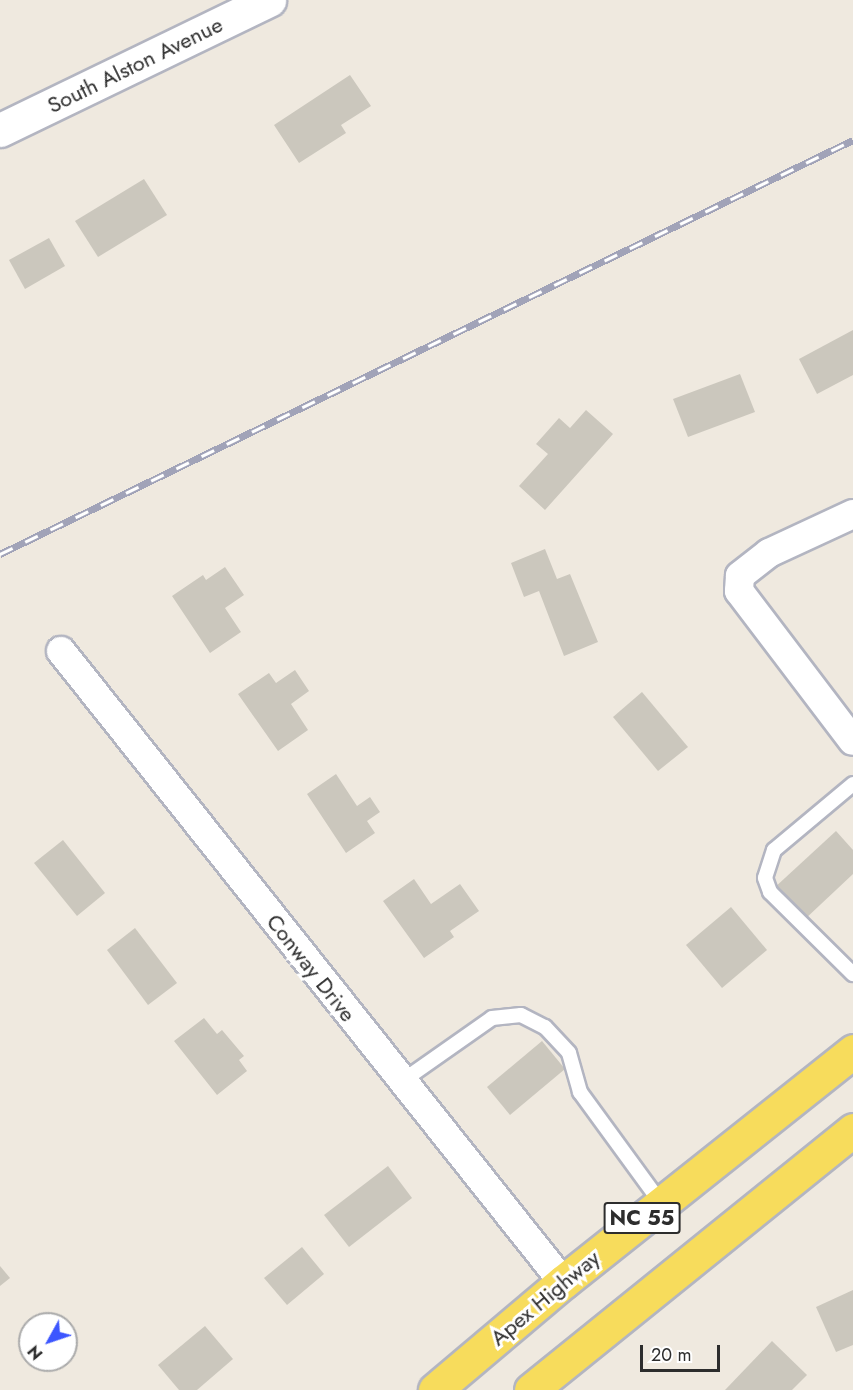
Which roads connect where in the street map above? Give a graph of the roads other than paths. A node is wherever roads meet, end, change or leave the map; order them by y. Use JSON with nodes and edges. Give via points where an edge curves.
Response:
{"nodes":[{"id":1,"x":269,"y":0,"type":"edge"},
{"id":2,"x":0,"y":130,"type":"edge"},
{"id":3,"x":853,"y":514,"type":"edge"},
{"id":4,"x":62,"y":651,"type":"dead end"},
{"id":5,"x":853,"y":741,"type":"edge"},
{"id":6,"x":853,"y":784,"type":"edge"},
{"id":7,"x":853,"y":974,"type":"edge"},
{"id":8,"x":853,"y":1051,"type":"edge"},
{"id":9,"x":401,"y":1082,"type":"junction"},
{"id":10,"x":853,"y":1130,"type":"edge"},
{"id":11,"x":661,"y":1203,"type":"junction"},
{"id":12,"x":563,"y":1282,"type":"junction"},
{"id":13,"x":435,"y":1390,"type":"edge"},
{"id":14,"x":531,"y":1390,"type":"edge"}],
"edges":[{"from":1,"to":2,"type":"street","name":"South Alston Avenue"},
{"from":3,"to":5,"type":"street","via":[[769,553],[740,576],[739,591]]},
{"from":4,"to":9,"type":"street","name":"Conway Drive"},
{"from":6,"to":7,"type":"lane","via":[[774,850],[765,878],[770,892]]},
{"from":8,"to":11,"type":"main road","name":"Apex Highway","number":"NC 55"},
{"from":9,"to":11,"type":"lane","via":[[492,1018],[521,1016],[545,1027],[569,1053],[580,1092]]},
{"from":9,"to":12,"type":"street","name":"Conway Drive"},
{"from":10,"to":14,"type":"main road","number":"NC 55"},
{"from":11,"to":12,"type":"main road","name":"Apex Highway","number":"NC 55"},
{"from":12,"to":13,"type":"main road","name":"Apex Highway","number":"NC 55"}]}
